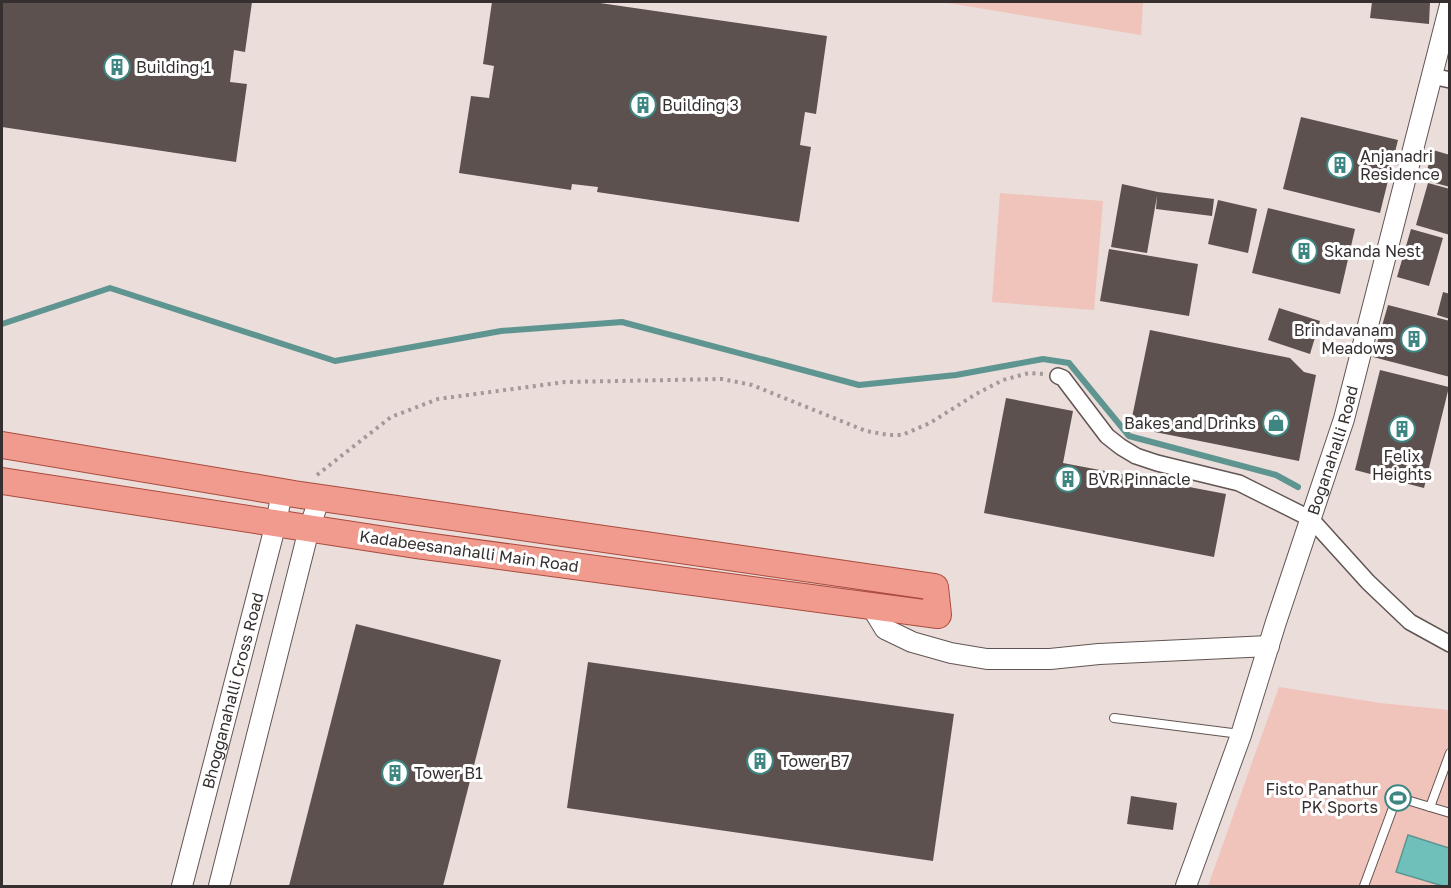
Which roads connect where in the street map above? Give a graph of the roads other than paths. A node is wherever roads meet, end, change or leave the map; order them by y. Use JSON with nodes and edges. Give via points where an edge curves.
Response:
{"nodes":[{"id":1,"x":1449,"y":5,"type":"edge"},
{"id":2,"x":1441,"y":78,"type":"edge"},
{"id":3,"x":1058,"y":376,"type":"road end"},
{"id":4,"x":2,"y":446,"type":"edge"},
{"id":5,"x":2,"y":482,"type":"edge"},
{"id":6,"x":288,"y":493,"type":"junction"},
{"id":7,"x":320,"y":497,"type":"junction"},
{"id":8,"x":1311,"y":519,"type":"junction"},
{"id":9,"x":276,"y":523,"type":"junction"},
{"id":10,"x":309,"y":529,"type":"junction"},
{"id":11,"x":871,"y":606,"type":"junction"},
{"id":12,"x":1449,"y":644,"type":"edge"},
{"id":13,"x":1269,"y":646,"type":"junction"},
{"id":14,"x":1114,"y":717,"type":"dead end"},
{"id":15,"x":1241,"y":735,"type":"junction"},
{"id":16,"x":1449,"y":753,"type":"edge"},
{"id":17,"x":1430,"y":807,"type":"junction"},
{"id":18,"x":1449,"y":813,"type":"edge"},
{"id":19,"x":182,"y":886,"type":"edge"},
{"id":20,"x":219,"y":886,"type":"edge"},
{"id":21,"x":1186,"y":886,"type":"edge"},
{"id":22,"x":1364,"y":886,"type":"edge"}],
"edges":[{"from":1,"to":2,"type":"street","name":"Boganahalli Road"},
{"from":2,"to":8,"type":"street","name":"Boganahalli Road","via":[[1344,419]]},
{"from":3,"to":8,"type":"street","via":[[1107,436],[1128,451],[1157,463],[1239,483]]},
{"from":4,"to":6,"type":"main road","name":"Kadabeesanahalli Main Road"},
{"from":5,"to":9,"type":"main road","name":"Kadabeesanahalli Main Road"},
{"from":6,"to":7,"type":"main road","name":"Kadabeesanahalli Main Road"},
{"from":6,"to":9,"type":"street","name":"Bhogganahalli Cross Road"},
{"from":7,"to":10,"type":"street"},
{"from":7,"to":11,"type":"main road","name":"Kadabeesanahalli Main Road","via":[[935,587],[938,615]]},
{"from":8,"to":12,"type":"street","via":[[1410,622]]},
{"from":8,"to":13,"type":"street","name":"Boganahalli Road"},
{"from":9,"to":10,"type":"main road","name":"Kadabeesanahalli Main Road"},
{"from":9,"to":19,"type":"street","name":"Bhogganahalli Cross Road"},
{"from":10,"to":11,"type":"main road","name":"Kadabeesanahalli Main Road"},
{"from":10,"to":20,"type":"street"},
{"from":11,"to":13,"type":"street","via":[[885,628],[912,642],[987,659]]},
{"from":13,"to":15,"type":"street","name":"Boganahalli Road"},
{"from":14,"to":15,"type":"lane"},
{"from":15,"to":21,"type":"street","name":"Boganahalli Road"},
{"from":16,"to":17,"type":"lane"},
{"from":17,"to":18,"type":"lane"},
{"from":17,"to":22,"type":"lane","via":[[1397,797]]}]}
